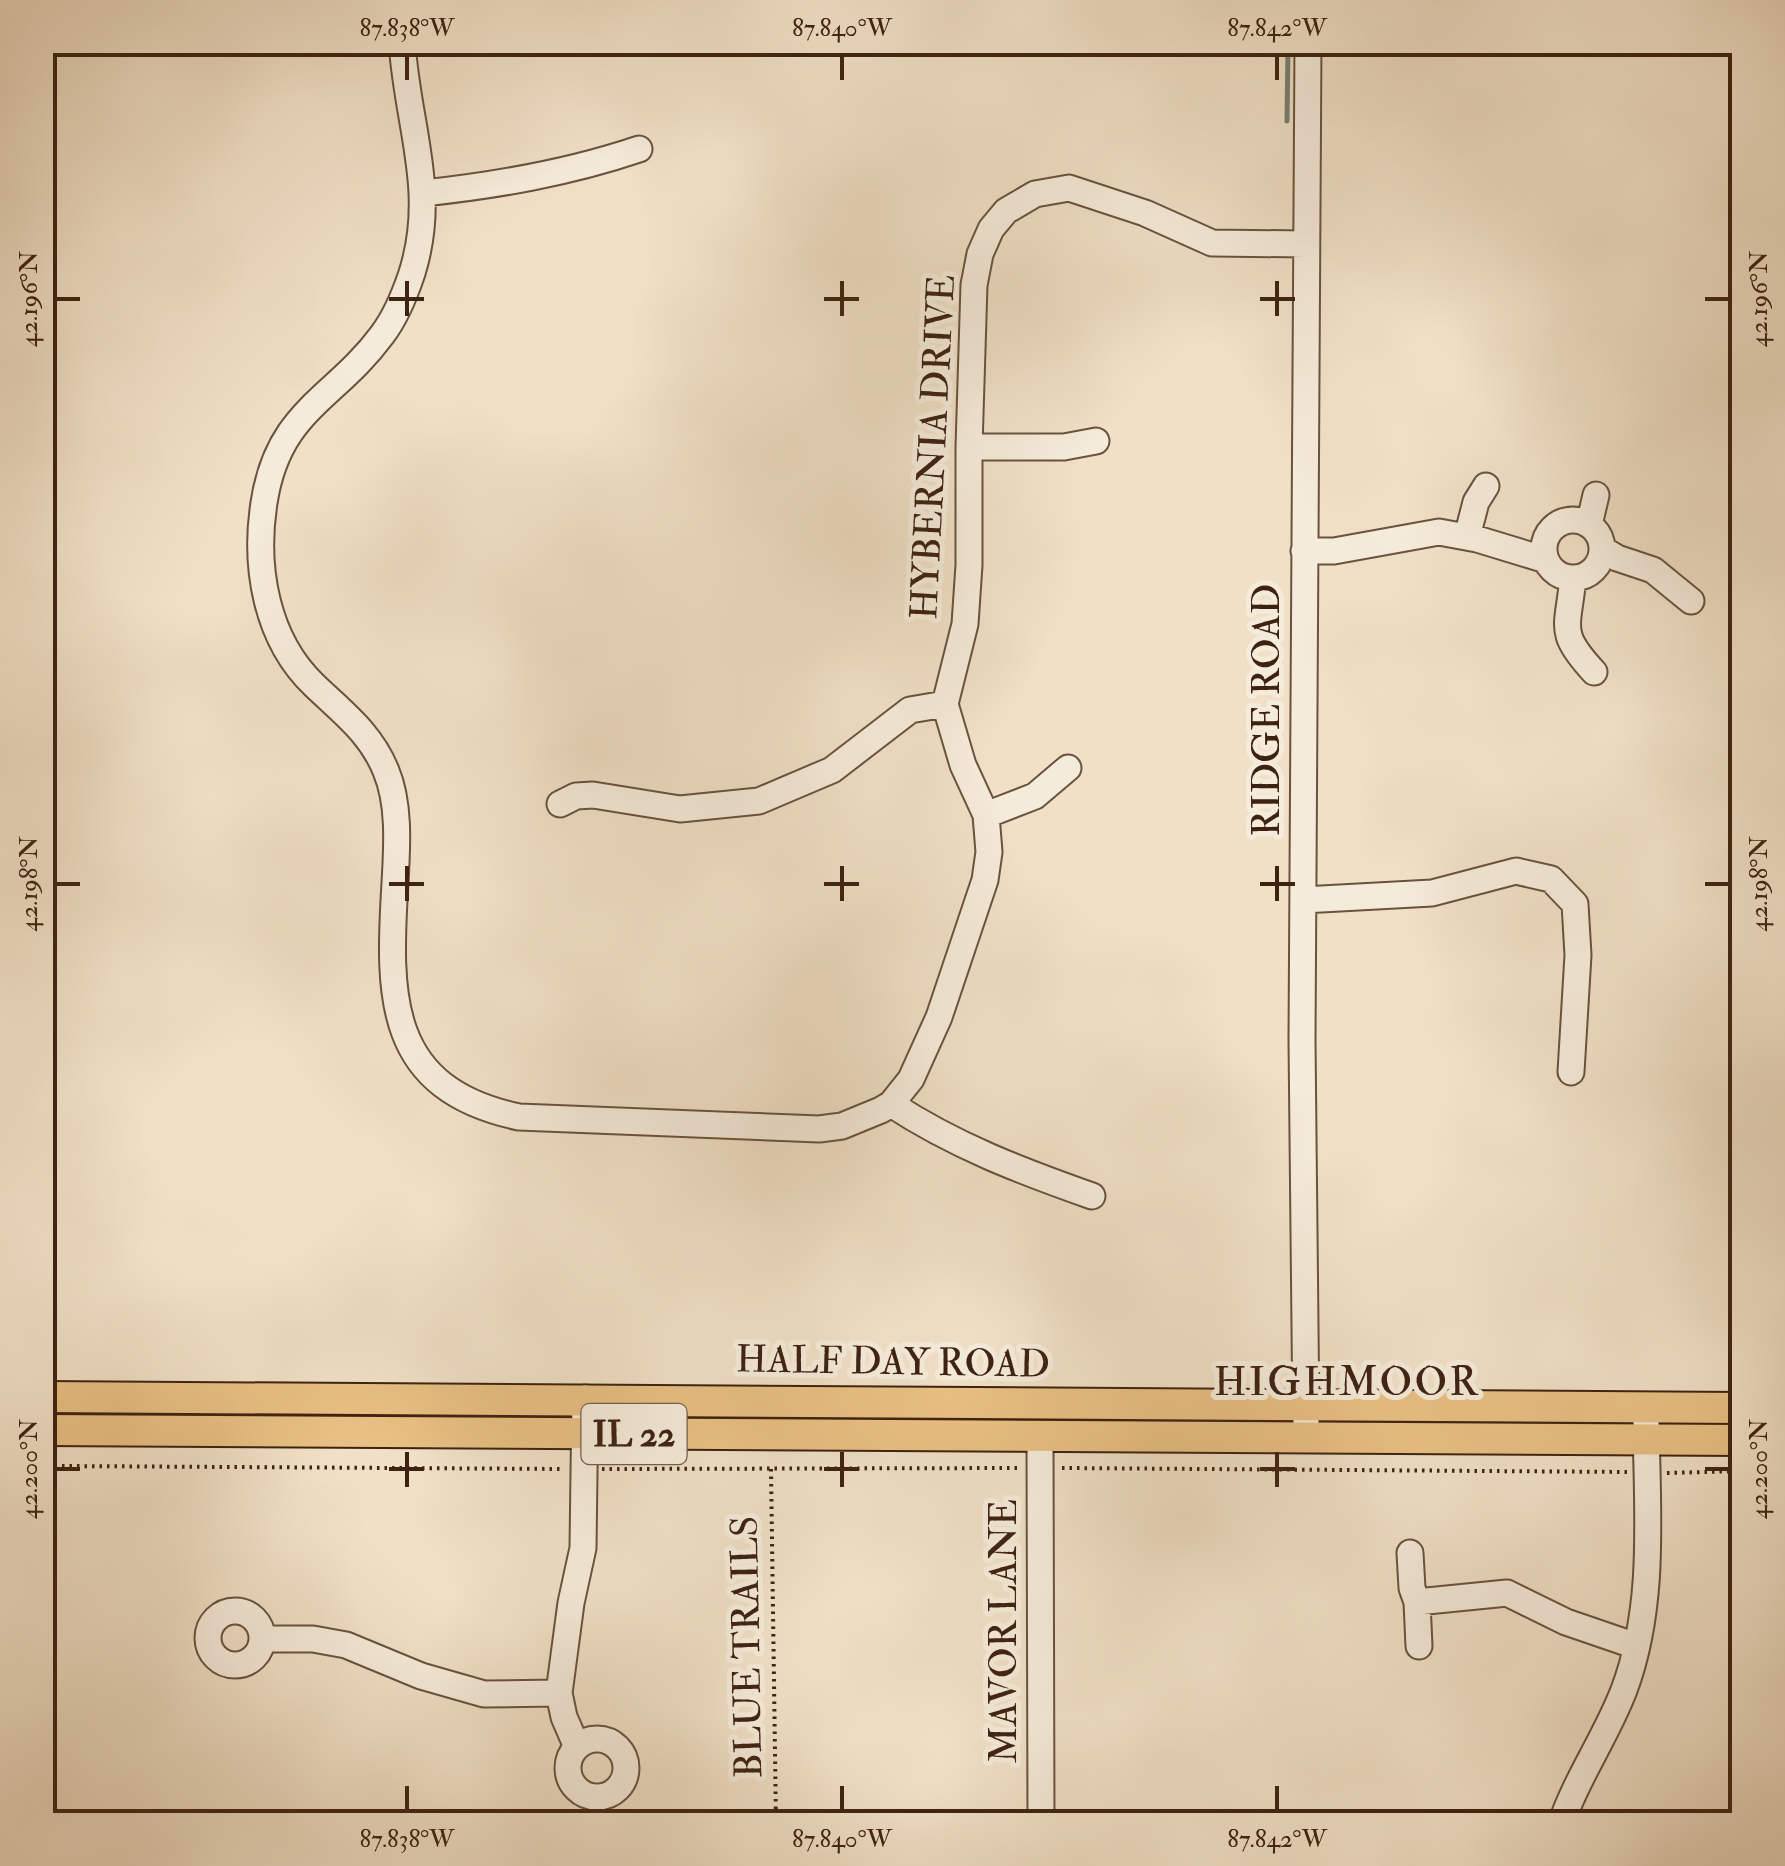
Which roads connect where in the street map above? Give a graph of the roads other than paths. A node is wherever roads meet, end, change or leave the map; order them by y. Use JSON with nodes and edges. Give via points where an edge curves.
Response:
{"nodes":[{"id":1,"x":1308,"y":42,"type":"edge"},
{"id":2,"x":402,"y":46,"type":"edge"},
{"id":3,"x":639,"y":149,"type":"dead end"},
{"id":4,"x":424,"y":193,"type":"junction"},
{"id":5,"x":1306,"y":244,"type":"junction"},
{"id":6,"x":1096,"y":442,"type":"dead end"},
{"id":7,"x":968,"y":447,"type":"junction"},
{"id":8,"x":1486,"y":486,"type":"dead end"},
{"id":9,"x":1596,"y":495,"type":"dead end"},
{"id":10,"x":1589,"y":524,"type":"junction"},
{"id":11,"x":1467,"y":537,"type":"junction"},
{"id":12,"x":1602,"y":548,"type":"junction"},
{"id":13,"x":1304,"y":551,"type":"junction"},
{"id":14,"x":1546,"y":560,"type":"junction"},
{"id":15,"x":1573,"y":578,"type":"junction"},
{"id":16,"x":1691,"y":601,"type":"dead end"},
{"id":17,"x":1594,"y":672,"type":"dead end"},
{"id":18,"x":946,"y":704,"type":"junction"},
{"id":19,"x":1068,"y":768,"type":"dead end"},
{"id":20,"x":560,"y":804,"type":"dead end"},
{"id":21,"x":986,"y":815,"type":"junction"},
{"id":22,"x":1302,"y":900,"type":"junction"},
{"id":23,"x":1571,"y":1072,"type":"dead end"},
{"id":24,"x":892,"y":1104,"type":"junction"},
{"id":25,"x":1092,"y":1196,"type":"dead end"},
{"id":26,"x":42,"y":1397,"type":"edge"},
{"id":27,"x":585,"y":1398,"type":"junction"},
{"id":28,"x":1306,"y":1406,"type":"junction"},
{"id":29,"x":1646,"y":1407,"type":"junction"},
{"id":30,"x":1742,"y":1408,"type":"edge"},
{"id":31,"x":42,"y":1430,"type":"edge"},
{"id":32,"x":585,"y":1434,"type":"junction"},
{"id":33,"x":1306,"y":1438,"type":"junction"},
{"id":34,"x":1646,"y":1439,"type":"junction"},
{"id":35,"x":1742,"y":1440,"type":"edge"},
{"id":36,"x":1040,"y":1453,"type":"junction"},
{"id":37,"x":1410,"y":1553,"type":"dead end"},
{"id":38,"x":1418,"y":1602,"type":"junction"},
{"id":39,"x":262,"y":1639,"type":"dead end"},
{"id":40,"x":1418,"y":1646,"type":"dead end"},
{"id":41,"x":1636,"y":1646,"type":"junction"},
{"id":42,"x":559,"y":1693,"type":"junction"},
{"id":43,"x":577,"y":1747,"type":"dead end"},
{"id":44,"x":1041,"y":1824,"type":"edge"},
{"id":45,"x":1561,"y":1824,"type":"edge"}],
"edges":[{"from":1,"to":5,"type":"street","name":"RIDGE ROAD"},
{"from":2,"to":4,"type":"street"},
{"from":3,"to":4,"type":"street","via":[[552,175]]},
{"from":4,"to":24,"type":"street","via":[[412,272],[384,332],[283,442],[263,507],[263,578],[281,641],[303,674],[359,726],[387,772],[397,849],[393,994],[406,1039],[429,1074],[463,1100],[519,1117],[819,1129]]},
{"from":5,"to":7,"type":"street","name":"HYBERNIA DRIVE","via":[[1212,243],[1069,188],[1035,194],[1006,211],[980,254],[974,285]]},
{"from":5,"to":13,"type":"street","name":"RIDGE ROAD"},
{"from":6,"to":7,"type":"street"},
{"from":7,"to":18,"type":"street","name":"HYBERNIA DRIVE","via":[[970,565]]},
{"from":8,"to":11,"type":"street"},
{"from":9,"to":10,"type":"street"},
{"from":10,"to":12,"type":"street"},
{"from":10,"to":14,"type":"street","via":[[1571,520],[1554,526],[1544,542]]},
{"from":11,"to":13,"type":"street","via":[[1440,532]]},
{"from":11,"to":14,"type":"street"},
{"from":12,"to":15,"type":"street","via":[[1596,566]]},
{"from":12,"to":16,"type":"street","via":[[1653,570]]},
{"from":13,"to":22,"type":"street","name":"RIDGE ROAD"},
{"from":14,"to":15,"type":"street","via":[[1556,573]]},
{"from":15,"to":17,"type":"street","via":[[1566,630]]},
{"from":18,"to":20,"type":"street","via":[[910,710],[832,770],[759,800],[680,809],[593,795]]},
{"from":18,"to":21,"type":"street","name":"HYBERNIA DRIVE"},
{"from":19,"to":21,"type":"street","via":[[1035,796]]},
{"from":21,"to":24,"type":"street","name":"HYBERNIA DRIVE","via":[[985,880],[924,1057]]},
{"from":22,"to":23,"type":"street","via":[[1432,893],[1516,871],[1551,879],[1575,904]]},
{"from":22,"to":28,"type":"street","name":"RIDGE ROAD"},
{"from":24,"to":25,"type":"street","via":[[998,1163]]},
{"from":26,"to":27,"type":"main road","name":"HALF DAY ROAD","number":"IL 22"},
{"from":27,"to":28,"type":"main road","name":"HALF DAY ROAD","number":"IL 22"},
{"from":27,"to":32,"type":"street"},
{"from":28,"to":29,"type":"main road","name":"HALF DAY ROAD","number":"IL 22"},
{"from":28,"to":33,"type":"street","name":"RIDGE ROAD"},
{"from":29,"to":30,"type":"main road","name":"HALF DAY ROAD","number":"IL 22"},
{"from":29,"to":34,"type":"street"},
{"from":31,"to":32,"type":"main road","name":"HALF DAY ROAD","number":"IL 22"},
{"from":32,"to":36,"type":"main road","name":"HALF DAY ROAD","number":"IL 22"},
{"from":32,"to":42,"type":"street","via":[[583,1548]]},
{"from":33,"to":34,"type":"main road","name":"HALF DAY ROAD","number":"IL 22"},
{"from":33,"to":36,"type":"main road","name":"HALF DAY ROAD","number":"IL 22"},
{"from":34,"to":35,"type":"main road","name":"HALF DAY ROAD","number":"IL 22"},
{"from":34,"to":41,"type":"street","via":[[1648,1582]]},
{"from":36,"to":44,"type":"street","name":"MAVOR LANE"},
{"from":37,"to":38,"type":"street"},
{"from":38,"to":40,"type":"street"},
{"from":38,"to":41,"type":"street","via":[[1507,1593]]},
{"from":39,"to":42,"type":"street","via":[[346,1645],[484,1694]]},
{"from":41,"to":45,"type":"street","via":[[1625,1688]]},
{"from":42,"to":43,"type":"street"}]}
